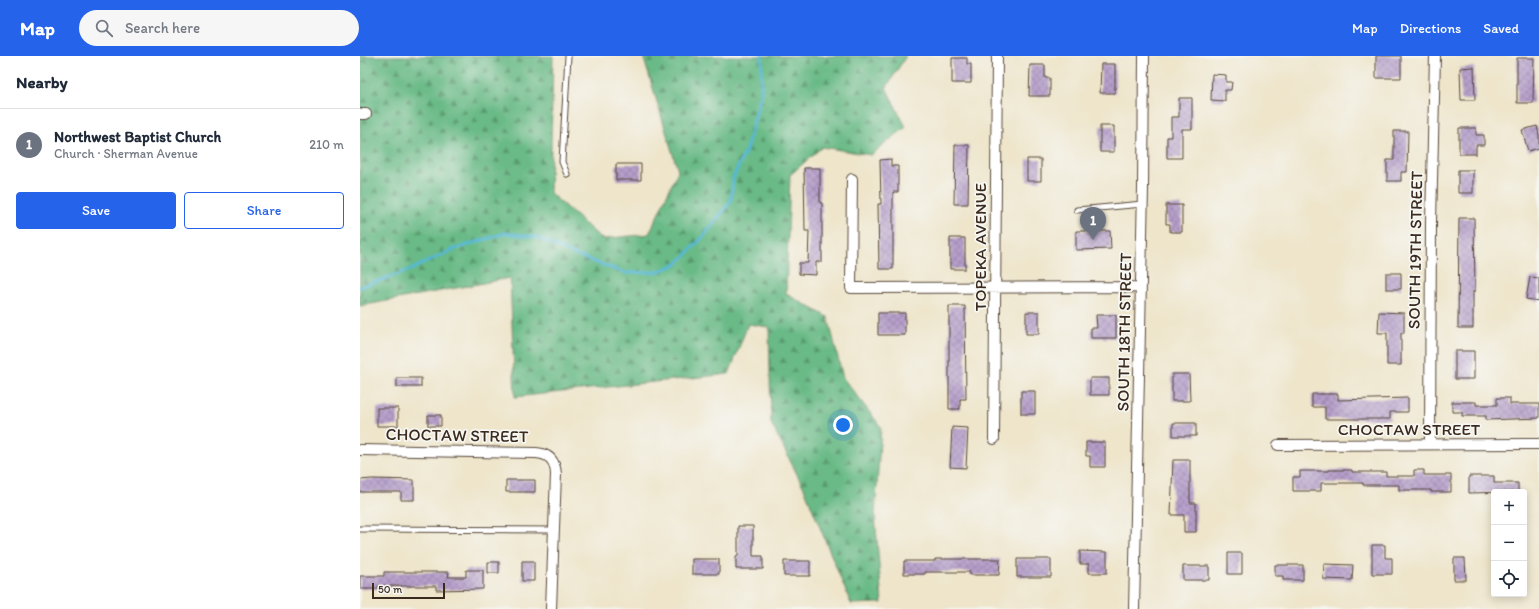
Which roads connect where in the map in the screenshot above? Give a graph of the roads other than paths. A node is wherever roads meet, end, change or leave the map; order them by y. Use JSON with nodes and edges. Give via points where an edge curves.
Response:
{"nodes":[{"id":1,"x":568,"y":56,"type":"edge"},
{"id":2,"x":997,"y":56,"type":"edge"},
{"id":3,"x":1144,"y":56,"type":"edge"},
{"id":4,"x":1435,"y":56,"type":"edge"},
{"id":5,"x":567,"y":174,"type":"dead end"},
{"id":6,"x":852,"y":179,"type":"dead end"},
{"id":7,"x":1143,"y":204,"type":"junction"},
{"id":8,"x":1077,"y":210,"type":"dead end"},
{"id":9,"x":996,"y":287,"type":"junction"},
{"id":10,"x":1141,"y":287,"type":"junction"},
{"id":11,"x":994,"y":439,"type":"dead end"},
{"id":12,"x":1430,"y":444,"type":"junction"},
{"id":13,"x":1539,"y":444,"type":"edge"},
{"id":14,"x":1278,"y":445,"type":"dead end"},
{"id":15,"x":360,"y":450,"type":"edge"},
{"id":16,"x":360,"y":529,"type":"edge"},
{"id":17,"x":554,"y":530,"type":"junction"},
{"id":18,"x":551,"y":609,"type":"edge"},
{"id":19,"x":1134,"y":609,"type":"edge"}],
"edges":[{"from":1,"to":5,"type":"lane","via":[[562,162]]},
{"from":2,"to":9,"type":"street","name":"TOPEKA AVENUE"},
{"from":3,"to":7,"type":"street","name":"SOUTH 18TH STREET"},
{"from":4,"to":12,"type":"street","name":"SOUTH 19TH STREET"},
{"from":6,"to":9,"type":"street","via":[[851,288]]},
{"from":7,"to":8,"type":"lane"},
{"from":7,"to":10,"type":"street","name":"SOUTH 18TH STREET"},
{"from":9,"to":10,"type":"street"},
{"from":9,"to":11,"type":"street","name":"TOPEKA AVENUE"},
{"from":10,"to":19,"type":"street","name":"SOUTH 18TH STREET"},
{"from":12,"to":13,"type":"street","name":"CHOCTAW STREET"},
{"from":12,"to":14,"type":"street","name":"CHOCTAW STREET"},
{"from":15,"to":17,"type":"street","name":"CHOCTAW STREET","via":[[544,454],[556,465]]},
{"from":16,"to":17,"type":"lane"},
{"from":17,"to":18,"type":"street"}]}
